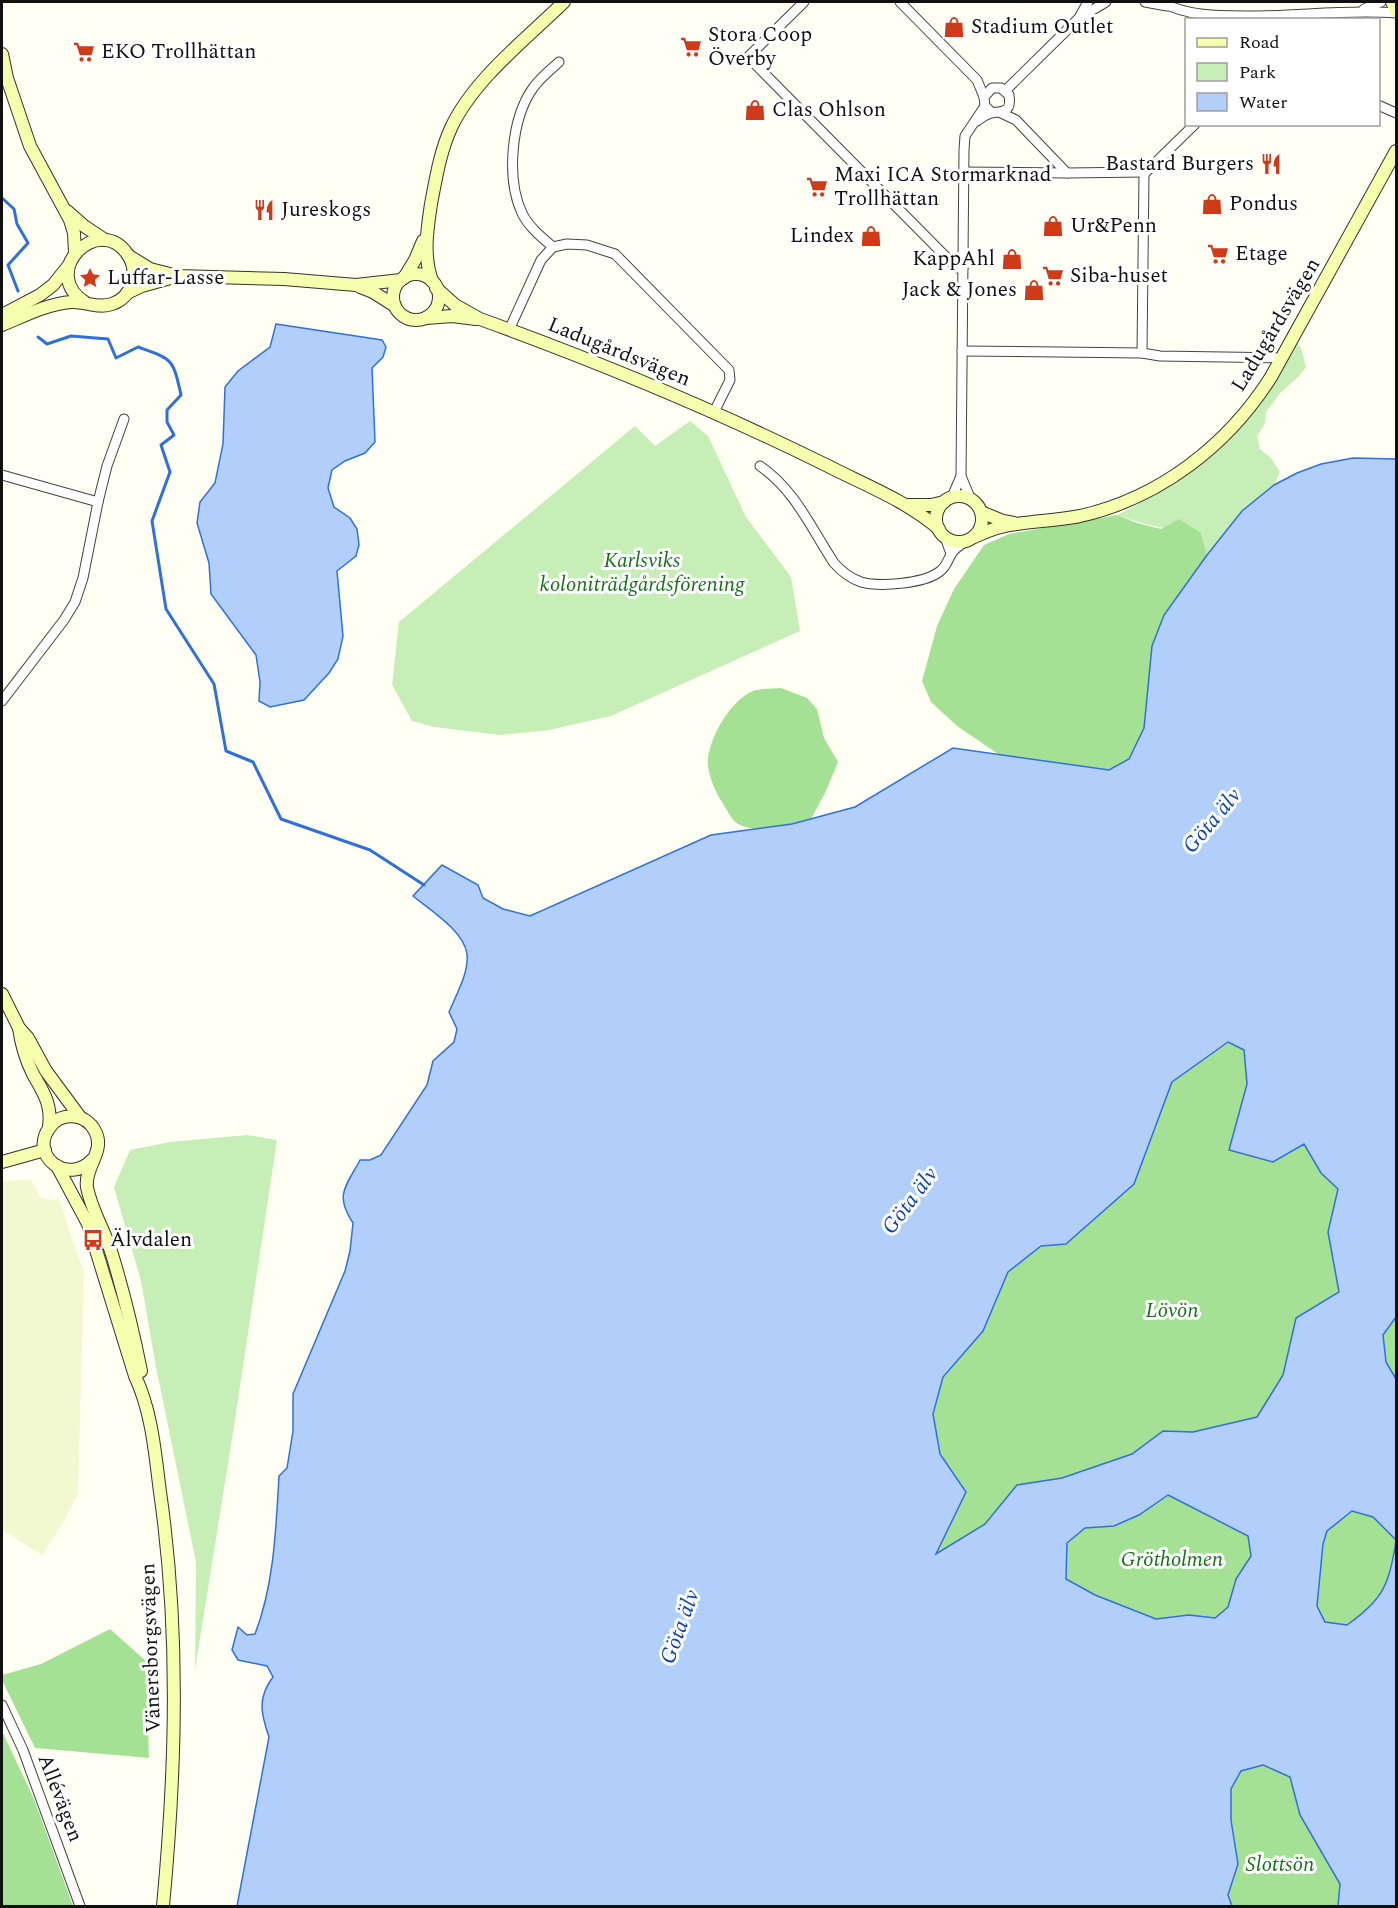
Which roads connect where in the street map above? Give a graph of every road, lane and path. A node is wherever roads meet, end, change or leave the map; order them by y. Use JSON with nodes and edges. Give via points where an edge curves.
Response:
{"nodes":[{"id":1,"x":564,"y":2,"type":"edge"},
{"id":2,"x":804,"y":2,"type":"edge"},
{"id":3,"x":900,"y":2,"type":"edge"},
{"id":4,"x":1088,"y":2,"type":"edge"},
{"id":5,"x":1106,"y":2,"type":"edge"},
{"id":6,"x":1146,"y":2,"type":"edge"},
{"id":7,"x":1381,"y":2,"type":"edge"},
{"id":8,"x":1392,"y":2,"type":"edge"},
{"id":9,"x":1165,"y":4,"type":"edge"},
{"id":10,"x":1356,"y":12,"type":"junction"},
{"id":11,"x":1396,"y":12,"type":"edge"},
{"id":12,"x":1079,"y":18,"type":"junction"},
{"id":13,"x":2,"y":54,"type":"edge"},
{"id":14,"x":559,"y":62,"type":"dead end"},
{"id":15,"x":977,"y":80,"type":"junction"},
{"id":16,"x":994,"y":87,"type":"junction"},
{"id":17,"x":1006,"y":90,"type":"junction"},
{"id":18,"x":1010,"y":103,"type":"junction"},
{"id":19,"x":1380,"y":106,"type":"edge"},
{"id":20,"x":990,"y":107,"type":"junction"},
{"id":21,"x":1396,"y":113,"type":"edge"},
{"id":22,"x":1016,"y":120,"type":"junction"},
{"id":23,"x":1193,"y":126,"type":"edge"},
{"id":24,"x":1396,"y":151,"type":"edge"},
{"id":25,"x":964,"y":172,"type":"junction"},
{"id":26,"x":1067,"y":172,"type":"junction"},
{"id":27,"x":1144,"y":172,"type":"junction"},
{"id":28,"x":64,"y":208,"type":"junction"},
{"id":29,"x":426,"y":232,"type":"junction"},
{"id":30,"x":105,"y":240,"type":"junction"},
{"id":31,"x":553,"y":247,"type":"junction"},
{"id":32,"x":75,"y":253,"type":"junction"},
{"id":33,"x":129,"y":256,"type":"junction"},
{"id":34,"x":69,"y":265,"type":"junction"},
{"id":35,"x":963,"y":268,"type":"junction"},
{"id":36,"x":178,"y":276,"type":"junction"},
{"id":37,"x":403,"y":279,"type":"junction"},
{"id":38,"x":356,"y":285,"type":"junction"},
{"id":39,"x":434,"y":285,"type":"junction"},
{"id":40,"x":127,"y":293,"type":"junction"},
{"id":41,"x":87,"y":303,"type":"junction"},
{"id":42,"x":394,"y":306,"type":"junction"},
{"id":43,"x":2,"y":315,"type":"edge"},
{"id":44,"x":426,"y":318,"type":"junction"},
{"id":45,"x":480,"y":319,"type":"junction"},
{"id":46,"x":2,"y":325,"type":"edge"},
{"id":47,"x":509,"y":330,"type":"junction"},
{"id":48,"x":962,"y":351,"type":"junction"},
{"id":49,"x":1142,"y":353,"type":"junction"},
{"id":50,"x":1282,"y":358,"type":"junction"},
{"id":51,"x":714,"y":412,"type":"junction"},
{"id":52,"x":124,"y":419,"type":"dead end"},
{"id":53,"x":760,"y":466,"type":"dead end"},
{"id":54,"x":2,"y":475,"type":"edge"},
{"id":55,"x":961,"y":476,"type":"junction"},
{"id":56,"x":948,"y":500,"type":"junction"},
{"id":57,"x":971,"y":500,"type":"junction"},
{"id":58,"x":98,"y":502,"type":"junction"},
{"id":59,"x":906,"y":505,"type":"junction"},
{"id":60,"x":981,"y":512,"type":"junction"},
{"id":61,"x":1015,"y":524,"type":"junction"},
{"id":62,"x":942,"y":533,"type":"junction"},
{"id":63,"x":970,"y":539,"type":"junction"},
{"id":64,"x":951,"y":554,"type":"junction"},
{"id":65,"x":2,"y":701,"type":"edge"},
{"id":66,"x":2,"y":994,"type":"edge"},
{"id":67,"x":19,"y":1028,"type":"junction"},
{"id":68,"x":80,"y":1118,"type":"junction"},
{"id":69,"x":49,"y":1127,"type":"junction"},
{"id":70,"x":45,"y":1150,"type":"junction"},
{"id":71,"x":93,"y":1159,"type":"junction"},
{"id":72,"x":2,"y":1162,"type":"edge"},
{"id":73,"x":57,"y":1166,"type":"junction"},
{"id":74,"x":142,"y":1390,"type":"junction"},
{"id":75,"x":2,"y":1705,"type":"edge"},
{"id":76,"x":80,"y":1906,"type":"edge"},
{"id":77,"x":163,"y":1906,"type":"edge"}],
"edges":[{"from":1,"to":29,"type":"main road","via":[[477,88],[458,115],[440,158]]},
{"from":2,"to":35,"type":"street","via":[[748,57],[957,268]]},
{"from":3,"to":15,"type":"street"},
{"from":4,"to":12,"type":"street"},
{"from":5,"to":12,"type":"street"},
{"from":6,"to":9,"type":"street"},
{"from":7,"to":10,"type":"street"},
{"from":8,"to":11,"type":"main road"},
{"from":9,"to":10,"type":"street","via":[[1203,15]]},
{"from":10,"to":11,"type":"street"},
{"from":12,"to":17,"type":"street"},
{"from":13,"to":28,"type":"main road","via":[[30,146]]},
{"from":14,"to":31,"type":"street","via":[[533,87],[524,104],[513,150],[514,187],[522,214]]},
{"from":15,"to":16,"type":"street"},
{"from":15,"to":20,"type":"street"},
{"from":16,"to":17,"type":"street"},
{"from":16,"to":20,"type":"street","via":[[988,91]]},
{"from":17,"to":18,"type":"street"},
{"from":18,"to":20,"type":"street","via":[[1008,108]]},
{"from":18,"to":22,"type":"street"},
{"from":19,"to":21,"type":"street"},
{"from":20,"to":22,"type":"street"},
{"from":20,"to":25,"type":"street","via":[[965,136]]},
{"from":22,"to":26,"type":"street"},
{"from":23,"to":27,"type":"street"},
{"from":24,"to":50,"type":"main road","name":"Ladugårdsvägen"},
{"from":25,"to":26,"type":"street"},
{"from":25,"to":35,"type":"street"},
{"from":26,"to":27,"type":"street"},
{"from":27,"to":49,"type":"street"},
{"from":28,"to":30,"type":"main road"},
{"from":28,"to":32,"type":"main road","via":[[74,233]]},
{"from":29,"to":37,"type":"main road"},
{"from":29,"to":39,"type":"main road","via":[[426,262]]},
{"from":30,"to":32,"type":"main road","via":[[91,242]]},
{"from":30,"to":33,"type":"main road"},
{"from":31,"to":47,"type":"street","via":[[541,260]]},
{"from":31,"to":51,"type":"street","name":"Ladugårdsvägen","via":[[587,245],[615,254],[729,370],[730,380]]},
{"from":32,"to":34,"type":"main road"},
{"from":33,"to":36,"type":"main road","name":"Ladugårdsvägen","via":[[150,268]]},
{"from":33,"to":40,"type":"main road","via":[[134,275]]},
{"from":34,"to":41,"type":"main road","via":[[72,289]]},
{"from":34,"to":43,"type":"main road","via":[[40,295]]},
{"from":35,"to":48,"type":"street"},
{"from":36,"to":38,"type":"main road","name":"Ladugårdsvägen"},
{"from":36,"to":40,"type":"main road","name":"Ladugårdsvägen"},
{"from":37,"to":38,"type":"main road","name":"Ladugårdsvägen"},
{"from":37,"to":39,"type":"main road","name":"Ladugårdsvägen","via":[[420,275]]},
{"from":37,"to":42,"type":"main road","via":[[394,290]]},
{"from":38,"to":42,"type":"main road","name":"Ladugårdsvägen"},
{"from":39,"to":44,"type":"main road","via":[[437,305]]},
{"from":39,"to":45,"type":"main road","name":"Ladugårdsvägen","via":[[455,305]]},
{"from":40,"to":41,"type":"main road","via":[[111,304]]},
{"from":41,"to":46,"type":"main road","via":[[56,304]]},
{"from":42,"to":44,"type":"main road","name":"Ladugårdsvägen","via":[[406,318]]},
{"from":44,"to":45,"type":"main road","name":"Ladugårdsvägen"},
{"from":45,"to":47,"type":"main road","name":"Ladugårdsvägen"},
{"from":47,"to":51,"type":"main road","name":"Ladugårdsvägen","via":[[648,382]]},
{"from":48,"to":49,"type":"street"},
{"from":48,"to":55,"type":"street"},
{"from":49,"to":50,"type":"street"},
{"from":50,"to":61,"type":"main road","name":"Ladugårdsvägen","via":[[1256,399],[1225,436],[1157,487],[1091,513]]},
{"from":51,"to":59,"type":"main road","name":"Ladugårdsvägen"},
{"from":52,"to":58,"type":"street"},
{"from":53,"to":64,"type":"street","via":[[791,495],[834,563],[861,582],[915,582],[942,571]]},
{"from":54,"to":58,"type":"street"},
{"from":55,"to":56,"type":"street"},
{"from":55,"to":57,"type":"street"},
{"from":56,"to":57,"type":"main road"},
{"from":56,"to":59,"type":"main road","name":"Ladugårdsvägen"},
{"from":56,"to":62,"type":"main road","via":[[937,515]]},
{"from":57,"to":60,"type":"main road"},
{"from":58,"to":65,"type":"street","via":[[84,578],[75,602]]},
{"from":59,"to":62,"type":"main road","name":"Ladugårdsvägen"},
{"from":60,"to":61,"type":"main road","name":"Ladugårdsvägen"},
{"from":60,"to":63,"type":"main road","via":[[981,525]]},
{"from":61,"to":63,"type":"main road","name":"Ladugårdsvägen"},
{"from":62,"to":63,"type":"main road","via":[[957,542]]},
{"from":62,"to":64,"type":"street"},
{"from":63,"to":64,"type":"street"},
{"from":66,"to":67,"type":"main road","name":"Vänersborgsvägen"},
{"from":67,"to":68,"type":"main road","name":"Vänersborgsvägen"},
{"from":67,"to":69,"type":"main road","name":"Vänersborgsvägen","via":[[32,1072],[48,1102]]},
{"from":68,"to":69,"type":"main road","via":[[63,1117]]},
{"from":68,"to":71,"type":"main road","name":"Vänersborgsvägen","via":[[97,1133],[98,1147]]},
{"from":69,"to":70,"type":"main road","name":"Vänersborgsvägen"},
{"from":70,"to":72,"type":"main road"},
{"from":70,"to":73,"type":"main road","name":"Vänersborgsvägen"},
{"from":71,"to":73,"type":"main road","via":[[76,1170]]},
{"from":71,"to":74,"type":"main road","name":"Vänersborgsvägen","via":[[87,1185],[90,1200],[120,1283]]},
{"from":73,"to":74,"type":"main road","name":"Vänersborgsvägen","via":[[88,1224]]},
{"from":74,"to":77,"type":"main road","name":"Vänersborgsvägen","via":[[166,1530],[173,1619],[174,1775]]},
{"from":75,"to":76,"type":"street","name":"Allévägen","via":[[23,1750]]}]}
